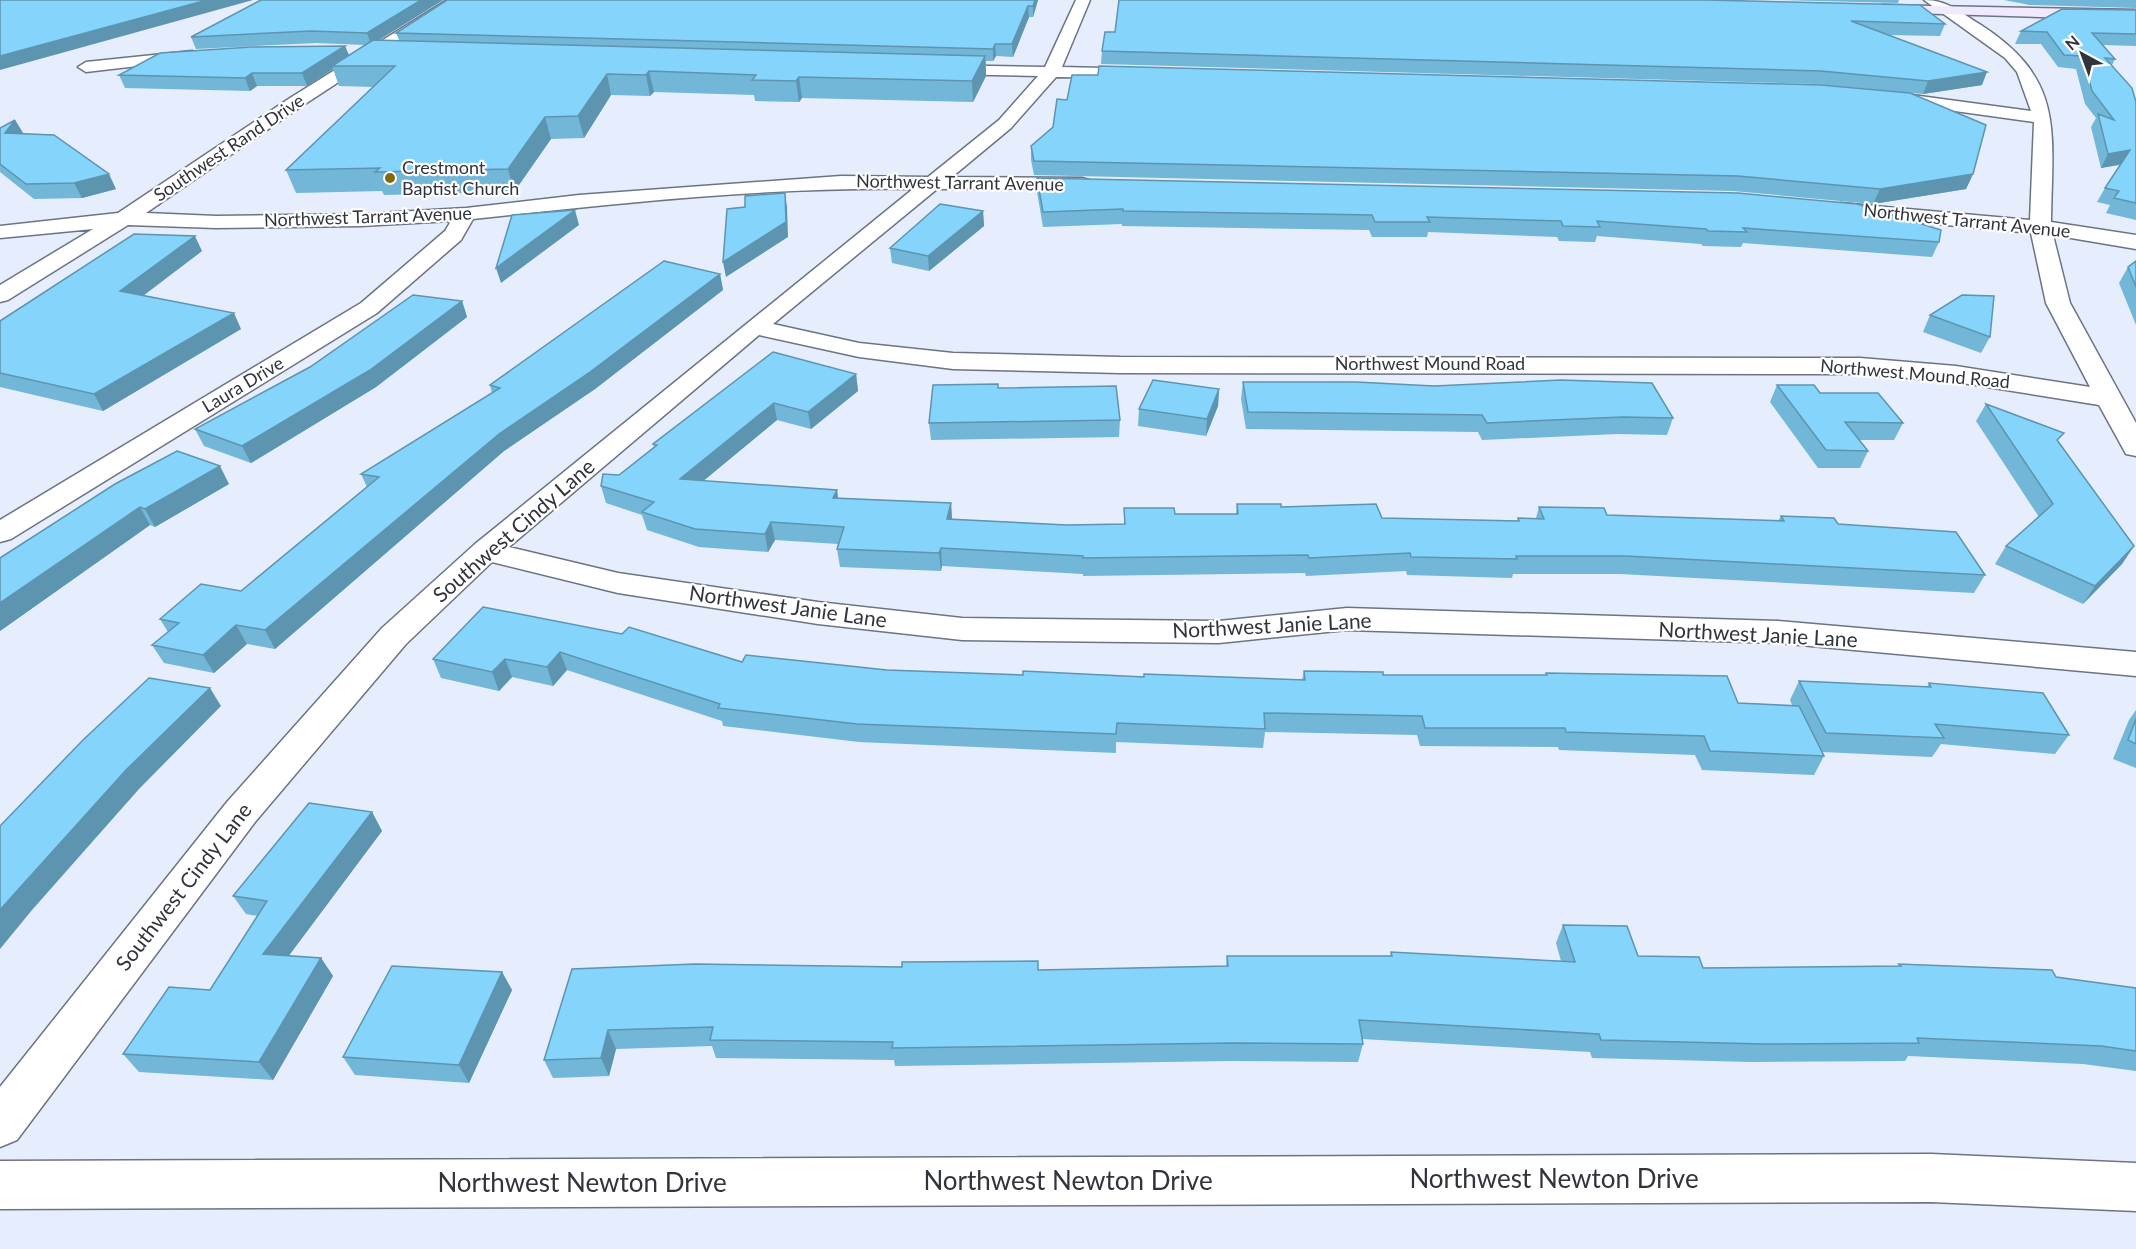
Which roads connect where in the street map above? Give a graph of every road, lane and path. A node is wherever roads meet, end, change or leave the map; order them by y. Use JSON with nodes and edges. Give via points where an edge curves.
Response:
{"nodes":[{"id":1,"x":457,"y":0,"type":"edge"},
{"id":2,"x":1083,"y":0,"type":"edge"},
{"id":3,"x":1939,"y":5,"type":"edge"},
{"id":4,"x":1864,"y":9,"type":"edge"},
{"id":5,"x":2136,"y":15,"type":"edge"},
{"id":6,"x":351,"y":51,"type":"edge"},
{"id":7,"x":374,"y":52,"type":"junction"},
{"id":8,"x":410,"y":53,"type":"edge"},
{"id":9,"x":207,"y":56,"type":"edge"},
{"id":10,"x":86,"y":67,"type":"dead end"},
{"id":11,"x":920,"y":68,"type":"edge"},
{"id":12,"x":1051,"y":72,"type":"junction"},
{"id":13,"x":1154,"y":74,"type":"edge"},
{"id":14,"x":1870,"y":95,"type":"edge"},
{"id":15,"x":2043,"y":118,"type":"junction"},
{"id":16,"x":936,"y":183,"type":"junction"},
{"id":17,"x":1099,"y":184,"type":"edge"},
{"id":18,"x":1815,"y":206,"type":"edge"},
{"id":19,"x":466,"y":214,"type":"junction"},
{"id":20,"x":124,"y":219,"type":"junction"},
{"id":21,"x":2040,"y":227,"type":"junction"},
{"id":22,"x":0,"y":232,"type":"edge"},
{"id":23,"x":2136,"y":242,"type":"edge"},
{"id":24,"x":0,"y":295,"type":"edge"},
{"id":25,"x":754,"y":327,"type":"junction"},
{"id":26,"x":2107,"y":398,"type":"junction"},
{"id":27,"x":2136,"y":448,"type":"edge"},
{"id":28,"x":0,"y":533,"type":"edge"},
{"id":29,"x":486,"y":551,"type":"junction"},
{"id":30,"x":2136,"y":664,"type":"edge"},
{"id":31,"x":0,"y":1124,"type":"edge"},
{"id":32,"x":0,"y":1185,"type":"edge"},
{"id":33,"x":2136,"y":1187,"type":"edge"}],
"edges":[{"from":1,"to":7,"type":"street","name":"Southwest Rand Drive"},
{"from":2,"to":12,"type":"street","name":"Southwest Cindy Lane"},
{"from":3,"to":4,"type":"main road"},
{"from":3,"to":5,"type":"main road"},
{"from":3,"to":15,"type":"street","via":[[2011,55],[2025,71]]},
{"from":6,"to":7,"type":"street"},
{"from":7,"to":8,"type":"street"},
{"from":7,"to":20,"type":"street","name":"Southwest Rand Drive"},
{"from":9,"to":10,"type":"street"},
{"from":11,"to":12,"type":"street"},
{"from":12,"to":13,"type":"street"},
{"from":12,"to":16,"type":"street","name":"Southwest Cindy Lane","via":[[1005,124]]},
{"from":14,"to":15,"type":"street"},
{"from":15,"to":21,"type":"street"},
{"from":16,"to":17,"type":"street","name":"Northwest Tarrant Avenue"},
{"from":16,"to":19,"type":"street","name":"Northwest Tarrant Avenue","via":[[841,182],[740,188]]},
{"from":16,"to":25,"type":"street","name":"Southwest Cindy Lane"},
{"from":18,"to":21,"type":"street","name":"Northwest Tarrant Avenue"},
{"from":19,"to":20,"type":"street","name":"Northwest Tarrant Avenue","via":[[361,220]]},
{"from":19,"to":28,"type":"street","name":"Laura Drive","via":[[453,235],[369,308]]},
{"from":20,"to":22,"type":"street","name":"Northwest Tarrant Avenue"},
{"from":20,"to":24,"type":"street","name":"Southwest Rand Drive"},
{"from":21,"to":23,"type":"street","name":"Northwest Tarrant Avenue"},
{"from":21,"to":26,"type":"street","via":[[2058,303]]},
{"from":25,"to":26,"type":"street","name":"Northwest Mound Road","via":[[859,350],[953,362],[1860,366],[1956,374]]},
{"from":25,"to":29,"type":"street","name":"Southwest Cindy Lane"},
{"from":26,"to":27,"type":"street"},
{"from":29,"to":30,"type":"street","name":"Northwest Janie Lane","via":[[618,583],[818,613],[962,629],[1219,632],[1347,619],[1778,632]]},
{"from":29,"to":31,"type":"street","name":"Southwest Cindy Lane","via":[[394,636],[241,812]]},
{"from":32,"to":33,"type":"street","name":"Northwest Newton Drive","via":[[1931,1178]]}]}
